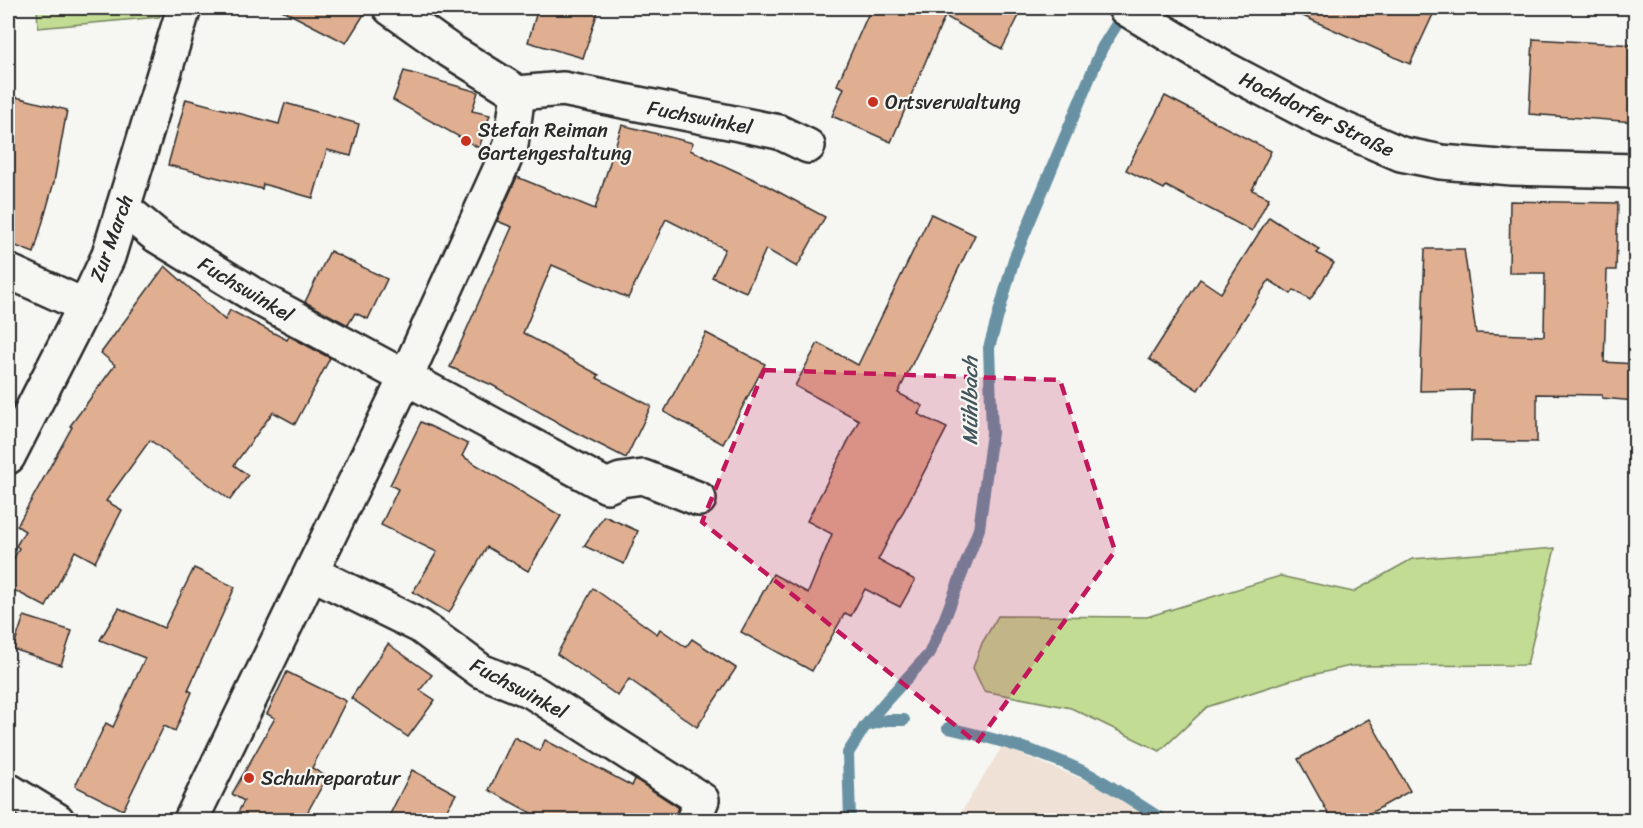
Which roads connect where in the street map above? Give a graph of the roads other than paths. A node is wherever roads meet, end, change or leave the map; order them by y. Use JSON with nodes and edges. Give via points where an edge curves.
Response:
{"nodes":[{"id":1,"x":184,"y":8,"type":"edge"},
{"id":2,"x":390,"y":8,"type":"edge"},
{"id":3,"x":1131,"y":11,"type":"edge"},
{"id":4,"x":518,"y":93,"type":"junction"},
{"id":5,"x":808,"y":146,"type":"dead end"},
{"id":6,"x":1635,"y":171,"type":"edge"},
{"id":7,"x":123,"y":208,"type":"junction"},
{"id":8,"x":8,"y":271,"type":"edge"},
{"id":9,"x":85,"y":306,"type":"junction"},
{"id":10,"x":405,"y":379,"type":"junction"},
{"id":11,"x":8,"y":457,"type":"edge"},
{"id":12,"x":699,"y":499,"type":"dead end"},
{"id":13,"x":312,"y":573,"type":"junction"},
{"id":14,"x":8,"y":790,"type":"edge"},
{"id":15,"x":57,"y":820,"type":"edge"},
{"id":16,"x":191,"y":820,"type":"edge"},
{"id":17,"x":693,"y":820,"type":"edge"}],
"edges":[{"from":1,"to":7,"type":"street","name":"Zur March"},
{"from":2,"to":4,"type":"street"},
{"from":3,"to":6,"type":"street","name":"Hochdorfer Straße","via":[[1202,56],[1320,119],[1401,154],[1512,168]]},
{"from":4,"to":5,"type":"street","name":"Fuchswinkel","via":[[563,89],[779,132]]},
{"from":4,"to":10,"type":"street","via":[[511,145]]},
{"from":7,"to":9,"type":"street","name":"Zur March","via":[[108,256]]},
{"from":7,"to":10,"type":"street","name":"Fuchswinkel","via":[[157,236],[262,300]]},
{"from":8,"to":9,"type":"street"},
{"from":9,"to":11,"type":"street","name":"Zur March"},
{"from":10,"to":12,"type":"street","name":"Fuchswinkel","via":[[607,486],[642,477]]},
{"from":10,"to":13,"type":"street"},
{"from":13,"to":16,"type":"street"},
{"from":13,"to":17,"type":"street","name":"Fuchswinkel","via":[[420,626],[481,671],[534,692],[702,800]]},
{"from":14,"to":15,"type":"street"}]}
